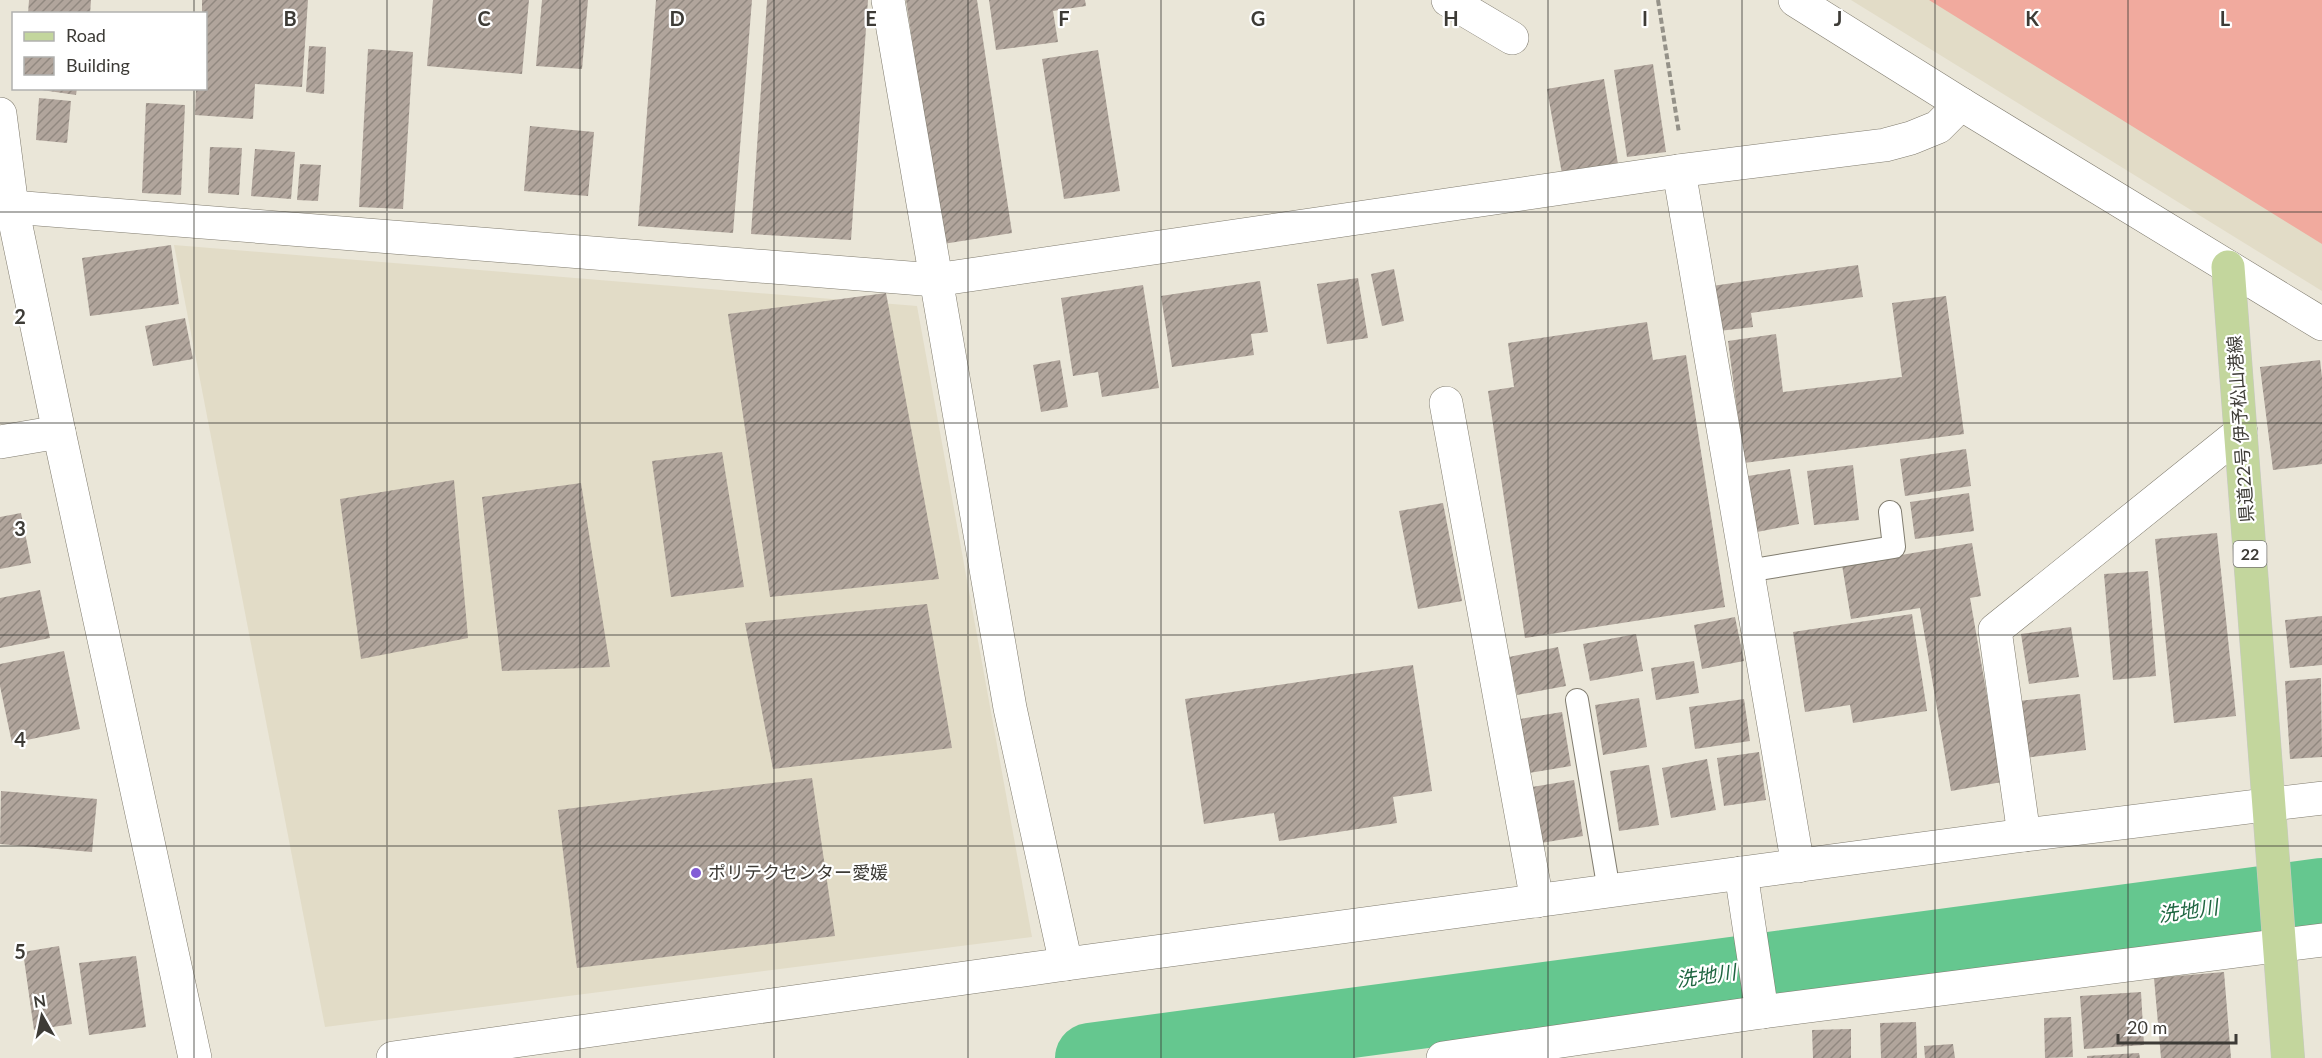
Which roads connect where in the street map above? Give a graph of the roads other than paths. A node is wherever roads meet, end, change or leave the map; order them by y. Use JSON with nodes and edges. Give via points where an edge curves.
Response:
{"nodes":[{"id":1,"x":888,"y":0,"type":"edge"},
{"id":2,"x":1795,"y":0,"type":"edge"},
{"id":3,"x":1462,"y":3,"type":"edge"},
{"id":4,"x":1512,"y":38,"type":"dead end"},
{"id":5,"x":1961,"y":104,"type":"junction"},
{"id":6,"x":0,"y":114,"type":"edge"},
{"id":7,"x":1682,"y":171,"type":"junction"},
{"id":8,"x":6,"y":206,"type":"edge"},
{"id":9,"x":2228,"y":267,"type":"junction"},
{"id":10,"x":935,"y":280,"type":"junction"},
{"id":11,"x":2322,"y":324,"type":"edge"},
{"id":12,"x":1446,"y":402,"type":"dead end"},
{"id":13,"x":59,"y":432,"type":"junction"},
{"id":14,"x":2241,"y":432,"type":"junction"},
{"id":15,"x":0,"y":442,"type":"edge"},
{"id":16,"x":1890,"y":512,"type":"dead end"},
{"id":17,"x":1747,"y":571,"type":"junction"},
{"id":18,"x":1577,"y":700,"type":"dead end"},
{"id":19,"x":2322,"y":798,"type":"edge"},
{"id":20,"x":2269,"y":805,"type":"junction"},
{"id":21,"x":2024,"y":835,"type":"junction"},
{"id":22,"x":1798,"y":866,"type":"junction"},
{"id":23,"x":1741,"y":873,"type":"junction"},
{"id":24,"x":1609,"y":891,"type":"junction"},
{"id":25,"x":1537,"y":900,"type":"junction"},
{"id":26,"x":2280,"y":938,"type":"junction"},
{"id":27,"x":2322,"y":940,"type":"edge"},
{"id":28,"x":1066,"y":964,"type":"junction"},
{"id":29,"x":1761,"y":1006,"type":"junction"},
{"id":30,"x":1585,"y":1048,"type":"edge"},
{"id":31,"x":195,"y":1058,"type":"edge"},
{"id":32,"x":393,"y":1058,"type":"edge"},
{"id":33,"x":1443,"y":1058,"type":"edge"},
{"id":34,"x":2288,"y":1058,"type":"edge"}],
"edges":[{"from":1,"to":10,"type":"street"},
{"from":2,"to":5,"type":"street"},
{"from":3,"to":4,"type":"street"},
{"from":5,"to":7,"type":"street","via":[[1938,127],[1885,145]]},
{"from":5,"to":9,"type":"street"},
{"from":6,"to":8,"type":"street"},
{"from":7,"to":10,"type":"street"},
{"from":7,"to":17,"type":"street"},
{"from":8,"to":10,"type":"street"},
{"from":8,"to":13,"type":"street"},
{"from":9,"to":11,"type":"street"},
{"from":9,"to":14,"type":"main road","name":"県道22号 伊予松山港線","number":"22"},
{"from":10,"to":28,"type":"street","via":[[1010,708]]},
{"from":12,"to":25,"type":"street"},
{"from":13,"to":15,"type":"street"},
{"from":13,"to":31,"type":"street"},
{"from":14,"to":20,"type":"main road","name":"県道22号 伊予松山港線","number":"22"},
{"from":14,"to":21,"type":"street","via":[[1995,630]]},
{"from":16,"to":17,"type":"lane","via":[[1894,547]]},
{"from":17,"to":22,"type":"street"},
{"from":18,"to":24,"type":"lane"},
{"from":19,"to":20,"type":"street"},
{"from":20,"to":21,"type":"street"},
{"from":20,"to":26,"type":"main road","name":"県道22号 伊予松山港線","number":"22"},
{"from":21,"to":22,"type":"street"},
{"from":22,"to":23,"type":"street"},
{"from":23,"to":24,"type":"street"},
{"from":23,"to":29,"type":"street"},
{"from":24,"to":25,"type":"street"},
{"from":25,"to":28,"type":"street"},
{"from":26,"to":27,"type":"street"},
{"from":26,"to":29,"type":"street"},
{"from":26,"to":34,"type":"main road","number":"22"},
{"from":28,"to":32,"type":"street"},
{"from":29,"to":30,"type":"street"},
{"from":30,"to":33,"type":"street"}]}
